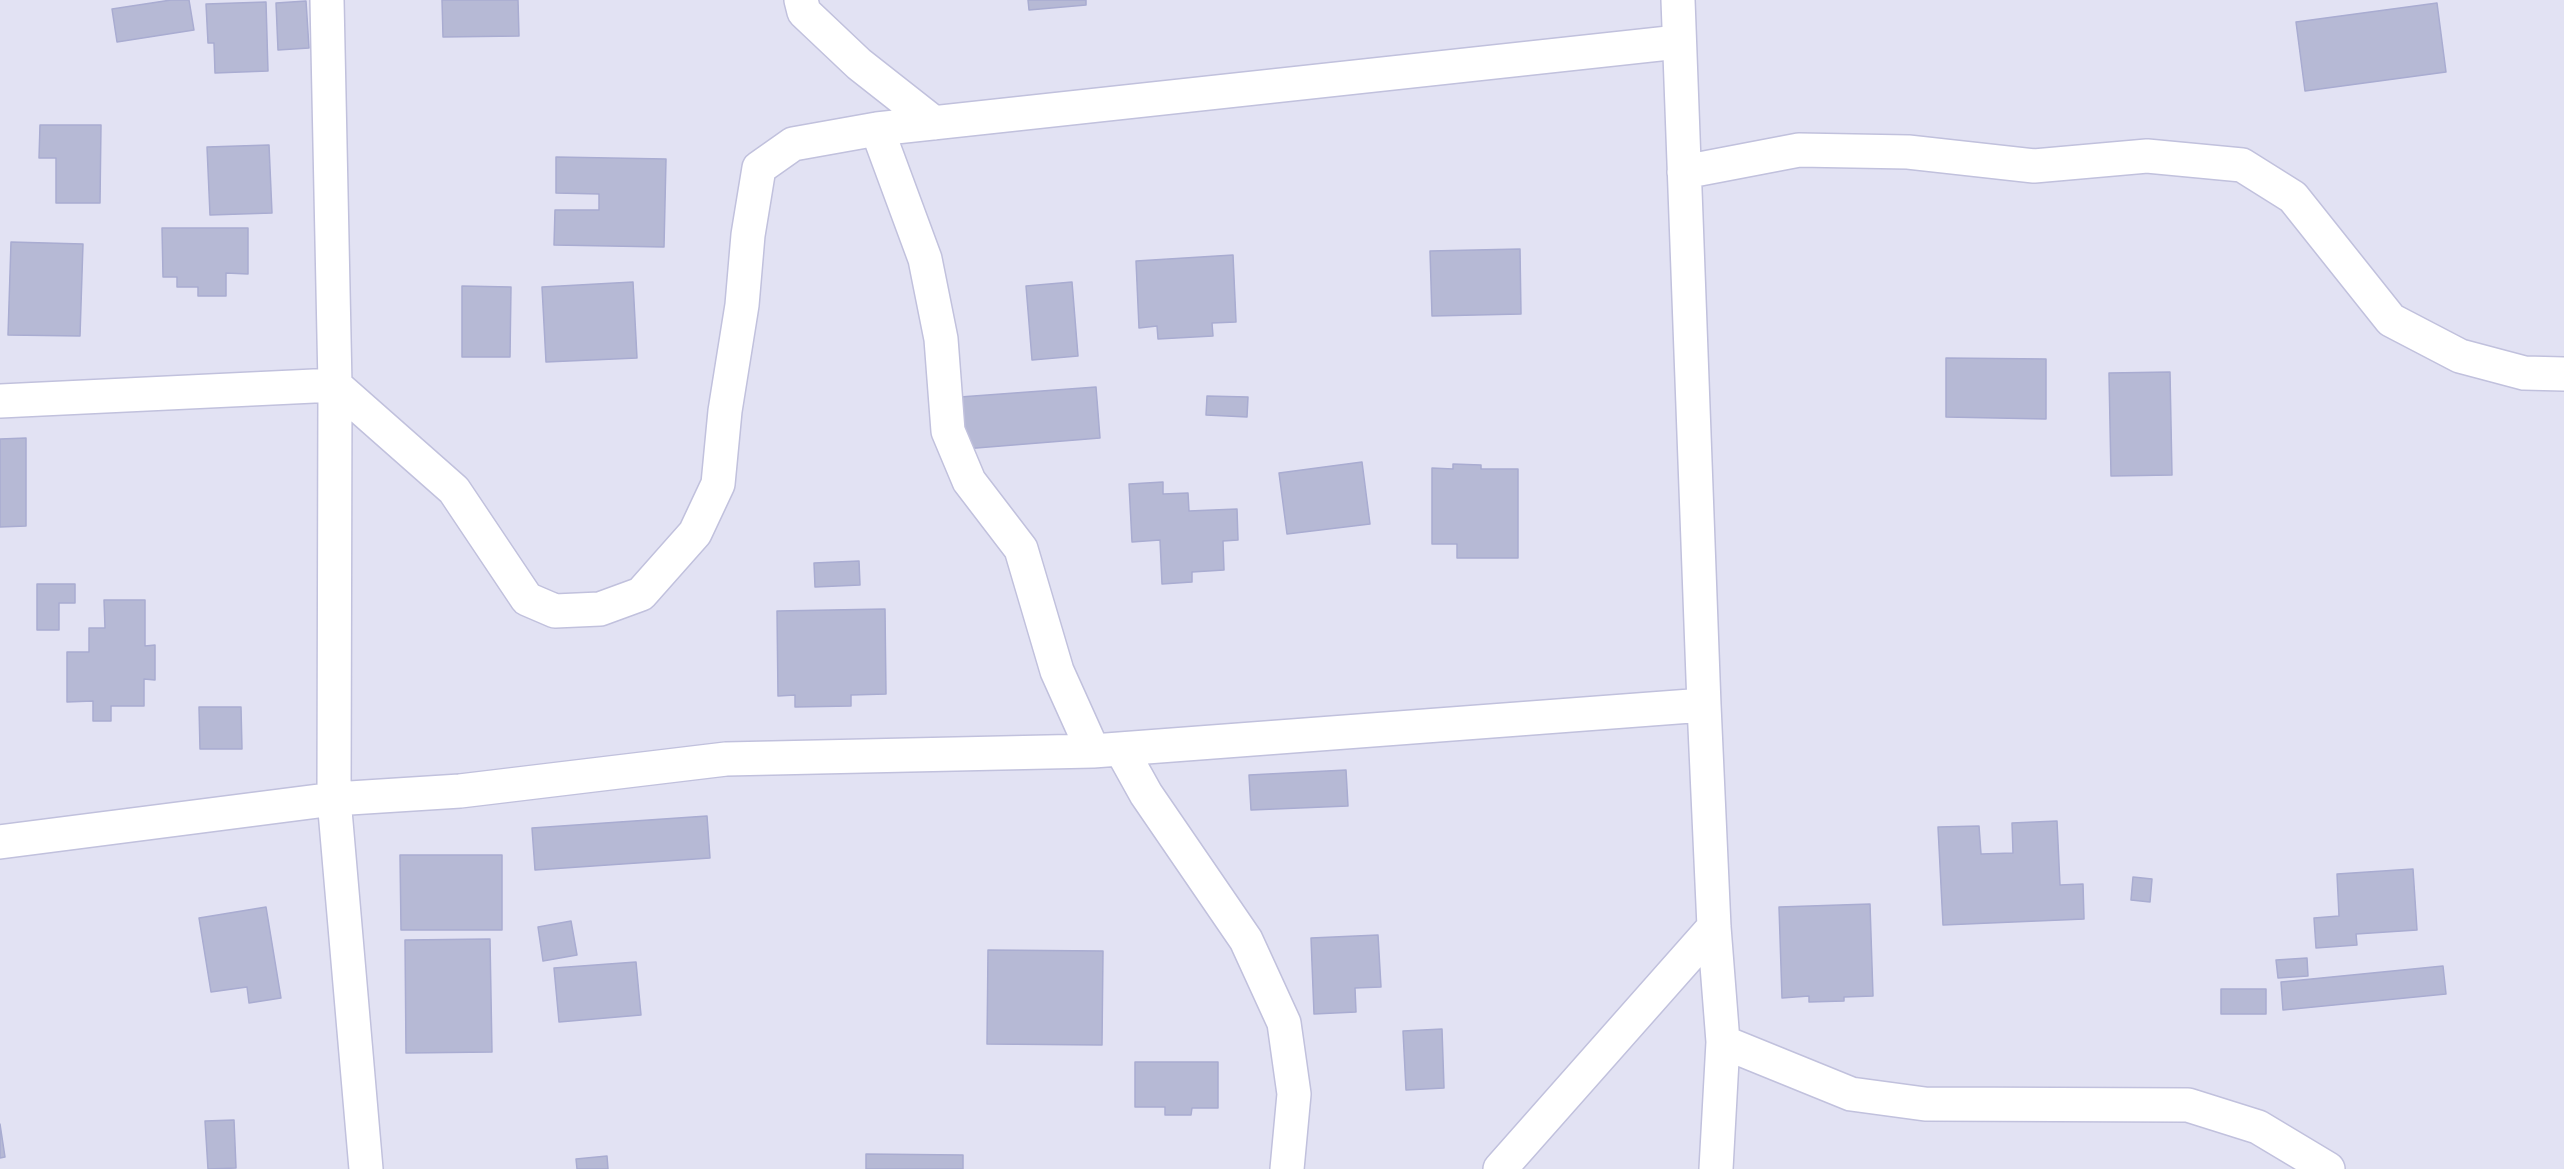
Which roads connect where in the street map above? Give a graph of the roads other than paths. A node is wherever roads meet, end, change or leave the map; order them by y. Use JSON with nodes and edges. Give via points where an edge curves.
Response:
{"nodes":[{"id":1,"x":327,"y":0,"type":"edge"},
{"id":2,"x":801,"y":0,"type":"edge"},
{"id":3,"x":1678,"y":0,"type":"edge"},
{"id":4,"x":1678,"y":42,"type":"junction"},
{"id":5,"x":934,"y":123,"type":"junction"},
{"id":6,"x":877,"y":129,"type":"junction"},
{"id":7,"x":1684,"y":172,"type":"junction"},
{"id":8,"x":2564,"y":374,"type":"edge"},
{"id":9,"x":335,"y":385,"type":"junction"},
{"id":10,"x":0,"y":401,"type":"edge"},
{"id":11,"x":1704,"y":705,"type":"junction"},
{"id":12,"x":1107,"y":750,"type":"junction"},
{"id":13,"x":334,"y":799,"type":"junction"},
{"id":14,"x":0,"y":842,"type":"edge"},
{"id":15,"x":1714,"y":927,"type":"junction"},
{"id":16,"x":1723,"y":1042,"type":"junction"},
{"id":17,"x":366,"y":1169,"type":"edge"},
{"id":18,"x":1287,"y":1169,"type":"edge"},
{"id":19,"x":1500,"y":1169,"type":"edge"},
{"id":20,"x":1716,"y":1169,"type":"edge"},
{"id":21,"x":2328,"y":1169,"type":"edge"}],
"edges":[{"from":1,"to":9,"type":"street"},
{"from":2,"to":5,"type":"street","via":[[804,12],[859,64]]},
{"from":3,"to":4,"type":"street"},
{"from":4,"to":5,"type":"street"},
{"from":4,"to":7,"type":"street"},
{"from":5,"to":6,"type":"street"},
{"from":6,"to":9,"type":"street","via":[[793,144],[759,168],[747,235],[742,305],[718,484],[695,533],[641,594],[600,609],[555,611],[527,599],[454,490]]},
{"from":6,"to":12,"type":"street","via":[[925,259],[941,339],[948,431],[969,482],[1021,549],[1057,671]]},
{"from":7,"to":8,"type":"street","via":[[1799,150],[1908,152],[2034,166],[2147,156],[2242,165],[2292,196],[2391,320],[2460,356],[2524,373]]},
{"from":7,"to":11,"type":"street"},
{"from":9,"to":10,"type":"street"},
{"from":9,"to":13,"type":"street"},
{"from":11,"to":12,"type":"street"},
{"from":11,"to":15,"type":"street"},
{"from":12,"to":13,"type":"street","via":[[726,759],[460,791]]},
{"from":12,"to":18,"type":"street","via":[[1146,795],[1246,940],[1284,1023],[1294,1094]]},
{"from":13,"to":14,"type":"street"},
{"from":13,"to":17,"type":"street"},
{"from":15,"to":16,"type":"street"},
{"from":15,"to":19,"type":"street"},
{"from":16,"to":20,"type":"street"},
{"from":16,"to":21,"type":"street","via":[[1851,1094],[1925,1104],[2188,1105],[2258,1127]]}]}
